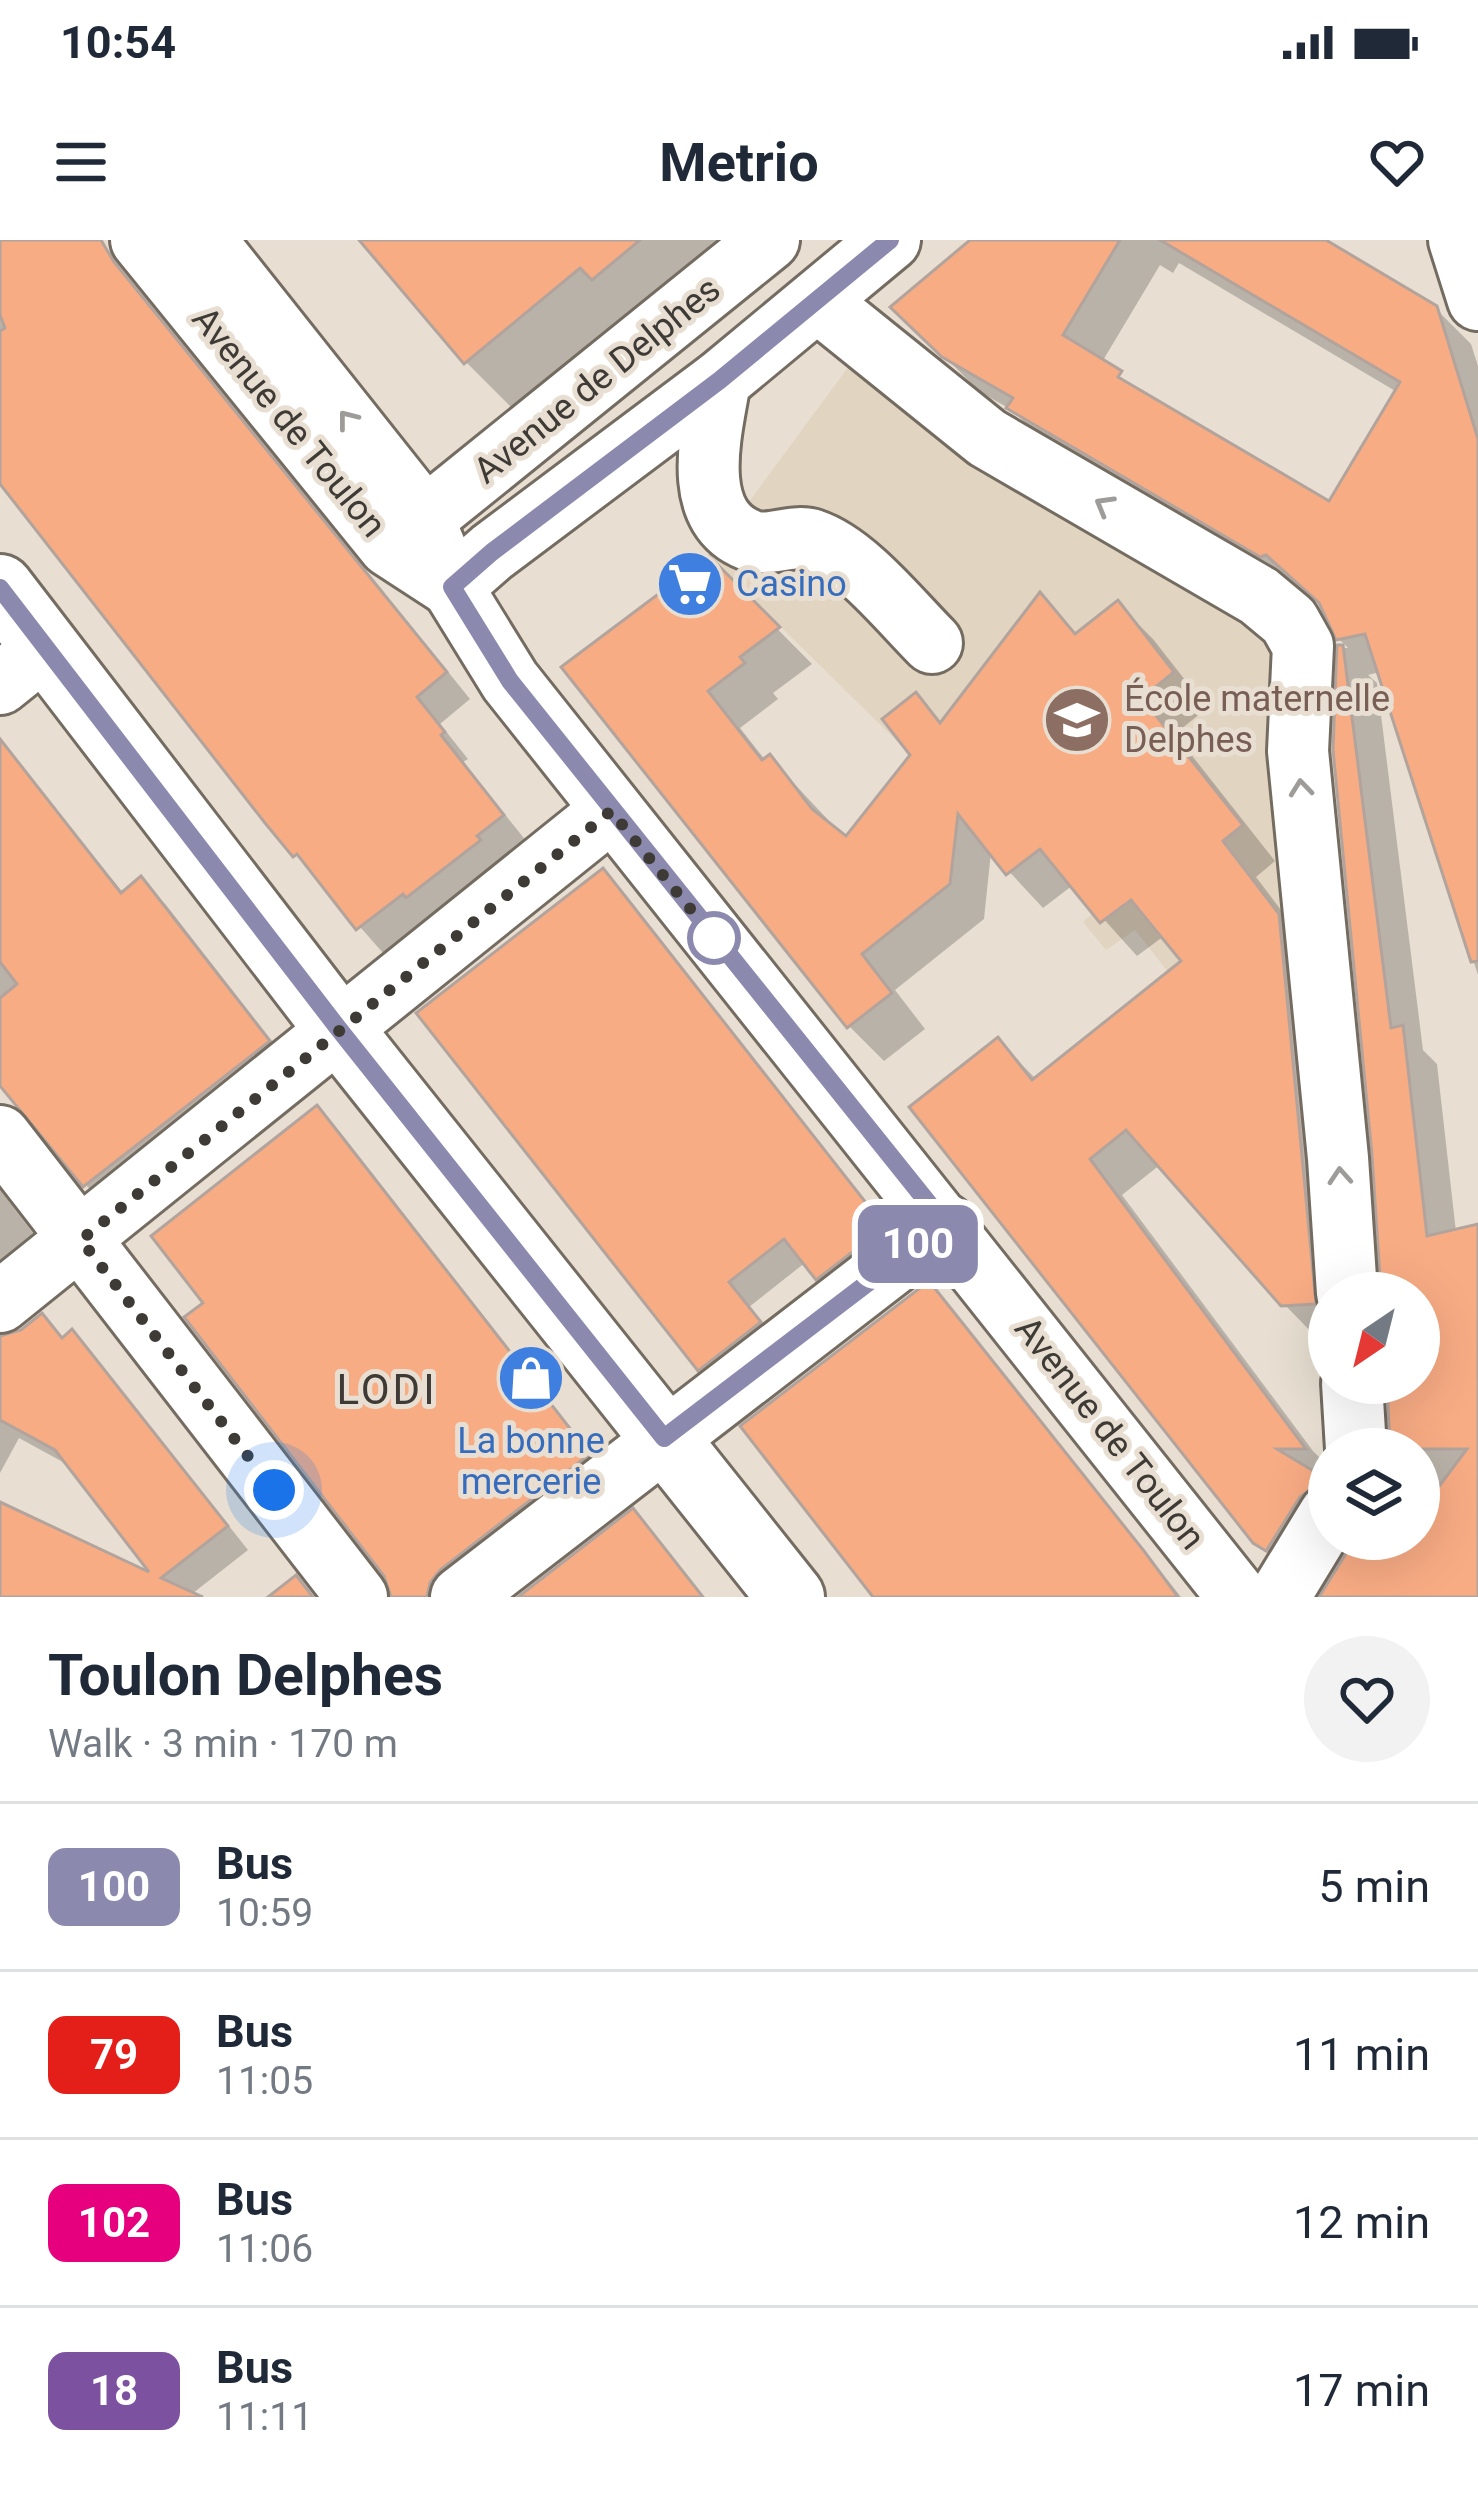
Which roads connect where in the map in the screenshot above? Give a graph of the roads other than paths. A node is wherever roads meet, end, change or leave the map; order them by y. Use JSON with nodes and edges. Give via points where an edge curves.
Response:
{"nodes":[{"id":1,"x":141,"y":240,"type":"edge"},
{"id":2,"x":205,"y":240,"type":"edge"},
{"id":3,"x":769,"y":240,"type":"edge"},
{"id":4,"x":890,"y":240,"type":"edge"},
{"id":5,"x":1459,"y":240,"type":"edge"},
{"id":6,"x":1478,"y":300,"type":"edge"},
{"id":7,"x":817,"y":301,"type":"junction"},
{"id":8,"x":720,"y":380,"type":"junction"},
{"id":9,"x":420,"y":511,"type":"junction"},
{"id":10,"x":452,"y":587,"type":"junction"},
{"id":11,"x":0,"y":588,"type":"edge"},
{"id":12,"x":932,"y":643,"type":"dead end"},
{"id":13,"x":23,"y":666,"type":"edge"},
{"id":14,"x":611,"y":811,"type":"junction"},
{"id":15,"x":338,"y":1028,"type":"junction"},
{"id":16,"x":0,"y":1136,"type":"edge"},
{"id":17,"x":945,"y":1224,"type":"junction"},
{"id":18,"x":81,"y":1240,"type":"junction"},
{"id":19,"x":1346,"y":1272,"type":"edge"},
{"id":20,"x":0,"y":1302,"type":"edge"},
{"id":21,"x":664,"y":1438,"type":"junction"},
{"id":22,"x":1308,"y":1550,"type":"edge"},
{"id":23,"x":357,"y":1597,"type":"edge"},
{"id":24,"x":461,"y":1597,"type":"edge"},
{"id":25,"x":791,"y":1597,"type":"edge"},
{"id":26,"x":1238,"y":1597,"type":"edge"},
{"id":27,"x":1280,"y":1597,"type":"edge"}],
"edges":[{"from":1,"to":10,"type":"street","name":"Avenue de Toulon","via":[[389,546]]},
{"from":9,"to":2,"type":"street","name":"Avenue de Toulon","one_way":true},
{"from":3,"to":9,"type":"street","name":"Avenue de Delphes","via":[[442,504]]},
{"from":4,"to":7,"type":"street","name":"Avenue de Delphes"},
{"from":5,"to":6,"type":"street"},
{"from":7,"to":8,"type":"street","name":"Avenue de Delphes"},
{"from":19,"to":7,"type":"street","one_way":true,"via":[[1298,751],[1303,646],[1289,621],[1259,596],[987,438]]},
{"from":8,"to":10,"type":"street","name":"Avenue de Delphes"},
{"from":8,"to":12,"type":"street","via":[[710,501],[730,527],[752,542],[810,538],[844,556]]},
{"from":9,"to":10,"type":"street","name":"Avenue de Toulon"},
{"from":10,"to":14,"type":"street","name":"Avenue de Toulon","via":[[498,665]]},
{"from":11,"to":13,"type":"main road"},
{"from":13,"to":15,"type":"main road"},
{"from":14,"to":15,"type":"street"},
{"from":14,"to":17,"type":"street","name":"Avenue de Toulon"},
{"from":15,"to":18,"type":"street"},
{"from":15,"to":21,"type":"main road"},
{"from":16,"to":18,"type":"street"},
{"from":17,"to":21,"type":"street"},
{"from":17,"to":26,"type":"street","name":"Avenue de Toulon"},
{"from":18,"to":20,"type":"street"},
{"from":18,"to":23,"type":"street"},
{"from":21,"to":24,"type":"street"},
{"from":21,"to":25,"type":"main road"},
{"from":22,"to":27,"type":"street"}]}
